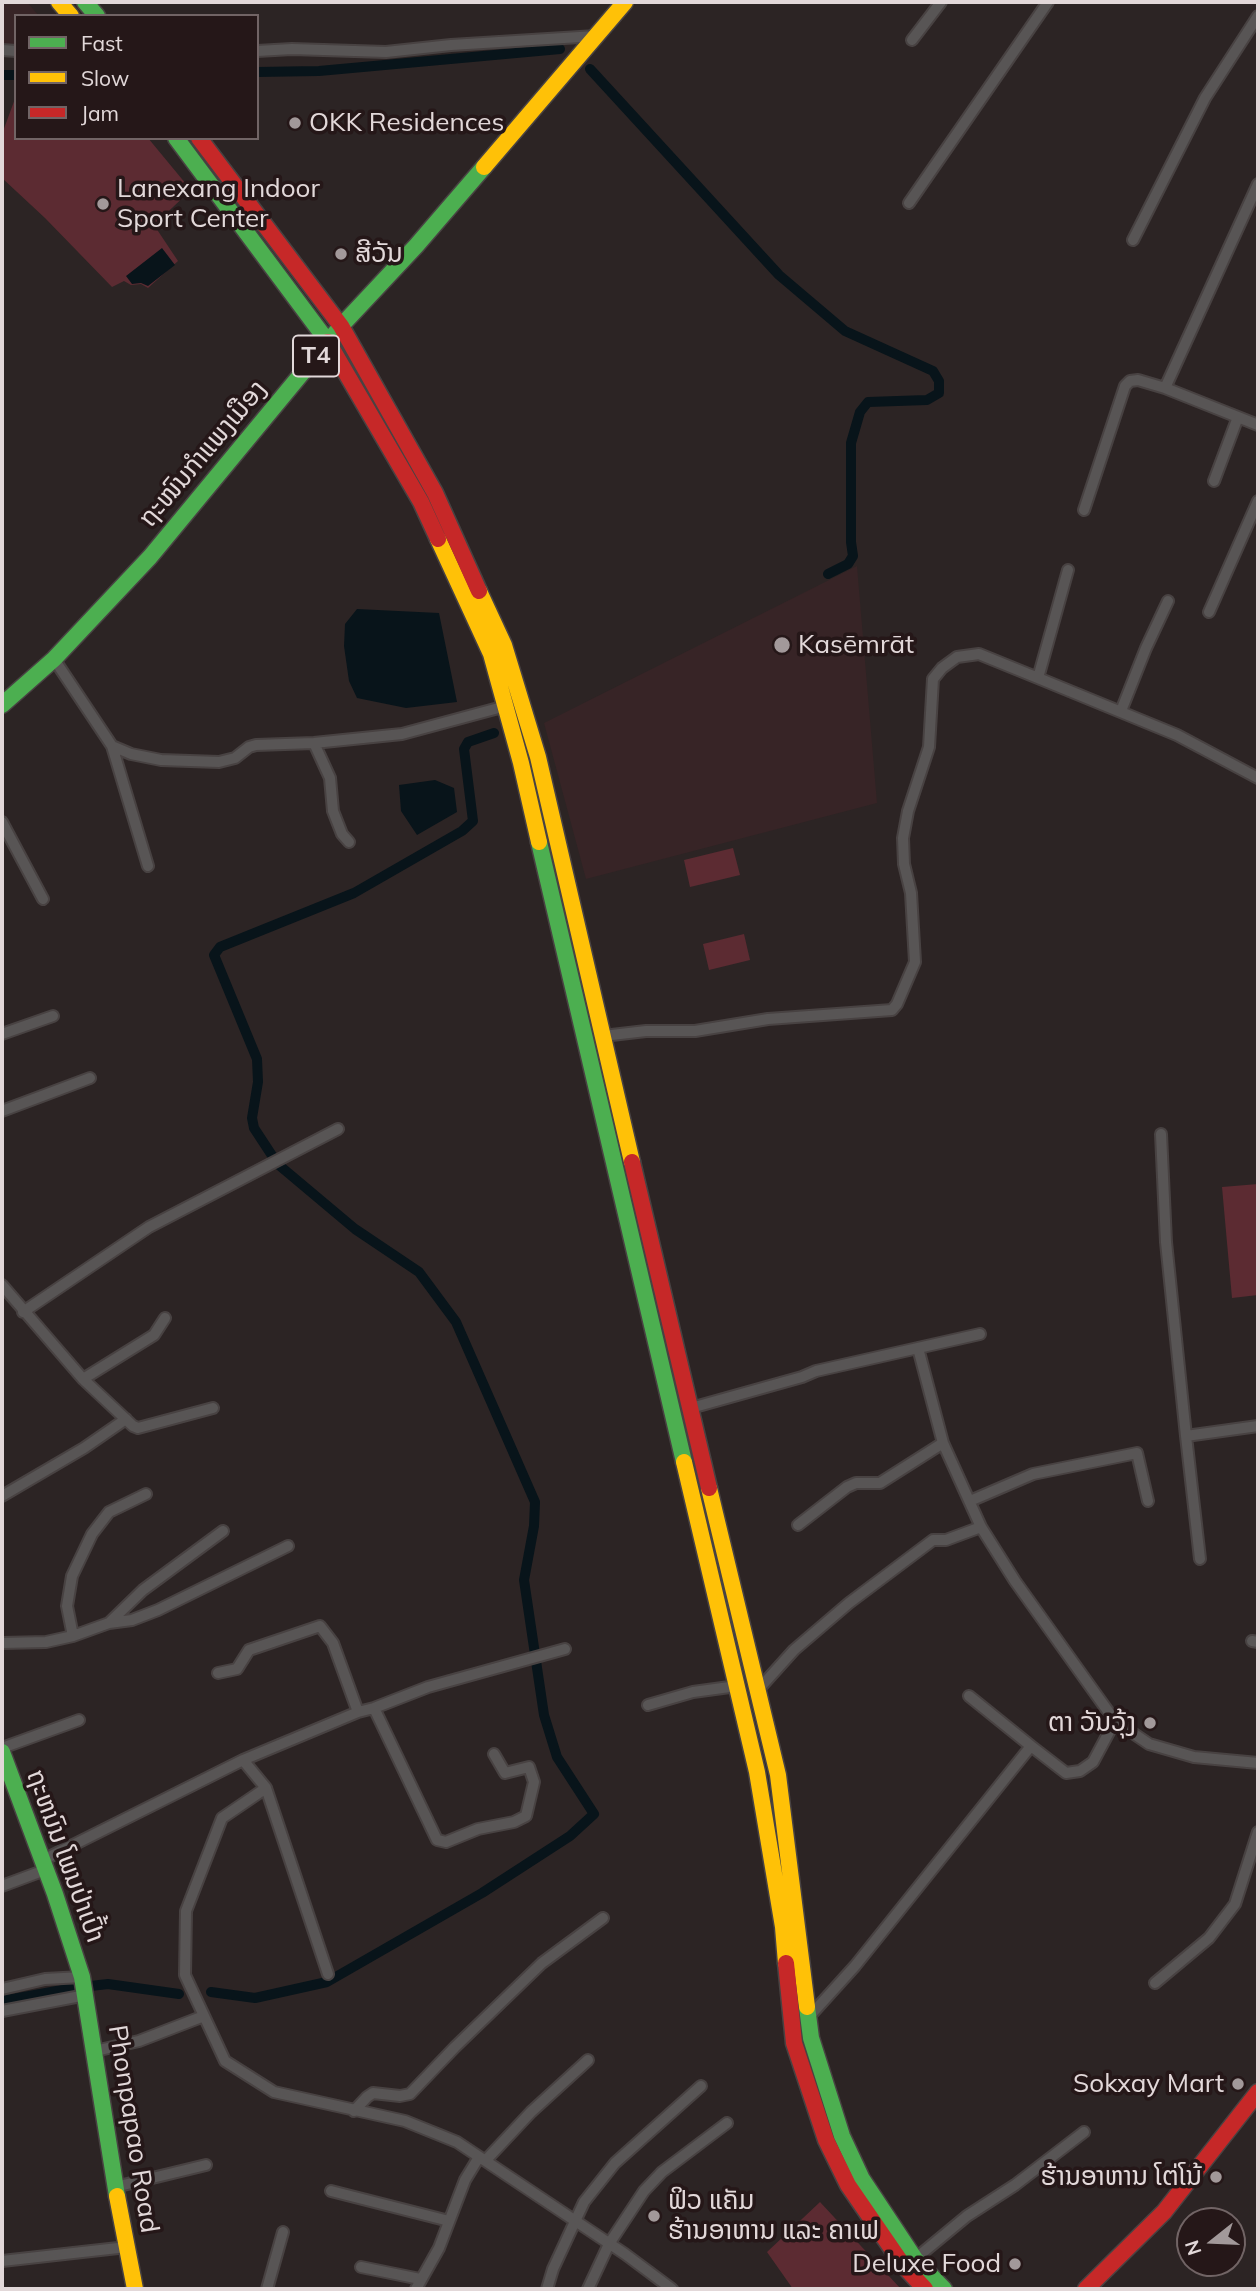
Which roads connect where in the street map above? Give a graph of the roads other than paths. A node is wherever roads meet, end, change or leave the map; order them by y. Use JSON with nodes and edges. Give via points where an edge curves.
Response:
{"nodes":[{"id":1,"x":625,"y":2,"type":"edge"},
{"id":2,"x":941,"y":2,"type":"edge"},
{"id":3,"x":1048,"y":2,"type":"edge"},
{"id":4,"x":1258,"y":16,"type":"edge"},
{"id":5,"x":596,"y":36,"type":"junction"},
{"id":6,"x":912,"y":40,"type":"dead end"},
{"id":7,"x":259,"y":51,"type":"edge"},
{"id":8,"x":177,"y":140,"type":"edge"},
{"id":9,"x":201,"y":140,"type":"edge"},
{"id":10,"x":1258,"y":184,"type":"edge"},
{"id":11,"x":909,"y":203,"type":"dead end"},
{"id":12,"x":1133,"y":240,"type":"dead end"},
{"id":13,"x":341,"y":326,"type":"junction"},
{"id":14,"x":328,"y":342,"type":"junction"},
{"id":15,"x":1165,"y":388,"type":"junction"},
{"id":16,"x":1238,"y":417,"type":"junction"},
{"id":17,"x":1258,"y":425,"type":"edge"},
{"id":18,"x":1214,"y":481,"type":"dead end"},
{"id":19,"x":1258,"y":501,"type":"edge"},
{"id":20,"x":1084,"y":510,"type":"dead end"},
{"id":21,"x":1068,"y":570,"type":"dead end"},
{"id":22,"x":1168,"y":601,"type":"dead end"},
{"id":23,"x":1209,"y":612,"type":"dead end"},
{"id":24,"x":54,"y":659,"type":"junction"},
{"id":25,"x":1038,"y":678,"type":"junction"},
{"id":26,"x":2,"y":705,"type":"edge"},
{"id":27,"x":506,"y":706,"type":"junction"},
{"id":28,"x":1121,"y":711,"type":"junction"},
{"id":29,"x":314,"y":743,"type":"junction"},
{"id":30,"x":112,"y":746,"type":"junction"},
{"id":31,"x":1258,"y":778,"type":"edge"},
{"id":32,"x":2,"y":822,"type":"edge"},
{"id":33,"x":349,"y":842,"type":"dead end"},
{"id":34,"x":562,"y":861,"type":"junction"},
{"id":35,"x":148,"y":866,"type":"dead end"},
{"id":36,"x":545,"y":866,"type":"junction"},
{"id":37,"x":43,"y":899,"type":"dead end"},
{"id":38,"x":53,"y":1016,"type":"dead end"},
{"id":39,"x":2,"y":1034,"type":"edge"},
{"id":40,"x":603,"y":1036,"type":"junction"},
{"id":41,"x":90,"y":1078,"type":"dead end"},
{"id":42,"x":2,"y":1111,"type":"edge"},
{"id":43,"x":338,"y":1129,"type":"dead end"},
{"id":44,"x":1161,"y":1134,"type":"dead end"},
{"id":45,"x":2,"y":1285,"type":"edge"},
{"id":46,"x":23,"y":1312,"type":"junction"},
{"id":47,"x":165,"y":1318,"type":"dead end"},
{"id":48,"x":980,"y":1334,"type":"dead end"},
{"id":49,"x":918,"y":1348,"type":"junction"},
{"id":50,"x":83,"y":1379,"type":"junction"},
{"id":51,"x":214,"y":1408,"type":"dead end"},
{"id":52,"x":691,"y":1408,"type":"junction"},
{"id":53,"x":126,"y":1419,"type":"junction"},
{"id":54,"x":1258,"y":1426,"type":"edge"},
{"id":55,"x":1186,"y":1436,"type":"junction"},
{"id":56,"x":943,"y":1444,"type":"junction"},
{"id":57,"x":146,"y":1494,"type":"dead end"},
{"id":58,"x":2,"y":1496,"type":"edge"},
{"id":59,"x":970,"y":1501,"type":"junction"},
{"id":60,"x":1148,"y":1501,"type":"dead end"},
{"id":61,"x":798,"y":1525,"type":"dead end"},
{"id":62,"x":981,"y":1527,"type":"junction"},
{"id":63,"x":223,"y":1531,"type":"dead end"},
{"id":64,"x":288,"y":1546,"type":"dead end"},
{"id":65,"x":1200,"y":1559,"type":"dead end"},
{"id":66,"x":109,"y":1623,"type":"junction"},
{"id":67,"x":73,"y":1636,"type":"junction"},
{"id":68,"x":2,"y":1643,"type":"edge"},
{"id":69,"x":565,"y":1649,"type":"dead end"},
{"id":70,"x":218,"y":1673,"type":"dead end"},
{"id":71,"x":737,"y":1686,"type":"junction"},
{"id":72,"x":758,"y":1690,"type":"junction"},
{"id":73,"x":969,"y":1696,"type":"dead end"},
{"id":74,"x":648,"y":1705,"type":"dead end"},
{"id":75,"x":374,"y":1709,"type":"junction"},
{"id":76,"x":358,"y":1712,"type":"junction"},
{"id":77,"x":79,"y":1720,"type":"dead end"},
{"id":78,"x":1115,"y":1721,"type":"junction"},
{"id":79,"x":1031,"y":1746,"type":"junction"},
{"id":80,"x":2,"y":1750,"type":"edge"},
{"id":81,"x":494,"y":1754,"type":"dead end"},
{"id":82,"x":243,"y":1760,"type":"junction"},
{"id":83,"x":1258,"y":1763,"type":"edge"},
{"id":84,"x":265,"y":1788,"type":"junction"},
{"id":85,"x":1258,"y":1832,"type":"edge"},
{"id":86,"x":43,"y":1865,"type":"junction"},
{"id":87,"x":2,"y":1886,"type":"edge"},
{"id":88,"x":603,"y":1918,"type":"dead end"},
{"id":89,"x":328,"y":1974,"type":"dead end"},
{"id":90,"x":1155,"y":1983,"type":"dead end"},
{"id":91,"x":84,"y":1988,"type":"junction"},
{"id":92,"x":2,"y":1989,"type":"edge"},
{"id":93,"x":2,"y":2011,"type":"edge"},
{"id":94,"x":204,"y":2016,"type":"junction"},
{"id":95,"x":808,"y":2018,"type":"junction"},
{"id":96,"x":95,"y":2051,"type":"junction"},
{"id":97,"x":588,"y":2060,"type":"dead end"},
{"id":98,"x":701,"y":2086,"type":"dead end"},
{"id":99,"x":1258,"y":2092,"type":"edge"},
{"id":100,"x":354,"y":2111,"type":"junction"},
{"id":101,"x":727,"y":2123,"type":"dead end"},
{"id":102,"x":1084,"y":2132,"type":"dead end"},
{"id":103,"x":483,"y":2159,"type":"junction"},
{"id":104,"x":206,"y":2165,"type":"dead end"},
{"id":105,"x":116,"y":2187,"type":"junction"},
{"id":106,"x":331,"y":2192,"type":"dead end"},
{"id":107,"x":575,"y":2220,"type":"junction"},
{"id":108,"x":449,"y":2221,"type":"junction"},
{"id":109,"x":283,"y":2232,"type":"dead end"},
{"id":110,"x":608,"y":2244,"type":"junction"},
{"id":111,"x":127,"y":2247,"type":"junction"},
{"id":112,"x":915,"y":2259,"type":"junction"},
{"id":113,"x":2,"y":2261,"type":"edge"},
{"id":114,"x":361,"y":2267,"type":"dead end"},
{"id":115,"x":418,"y":2284,"type":"edge"},
{"id":116,"x":135,"y":2289,"type":"edge"},
{"id":117,"x":267,"y":2289,"type":"edge"},
{"id":118,"x":547,"y":2289,"type":"edge"},
{"id":119,"x":588,"y":2289,"type":"edge"},
{"id":120,"x":672,"y":2289,"type":"edge"},
{"id":121,"x":925,"y":2289,"type":"edge"},
{"id":122,"x":944,"y":2289,"type":"edge"},
{"id":123,"x":1086,"y":2289,"type":"edge"}],
"edges":[{"from":1,"to":5,"type":"street","name":"ຖະໜົນກຳແພງເມືອງ","number":"T4"},
{"from":2,"to":6,"type":"street"},
{"from":3,"to":11,"type":"street"},
{"from":4,"to":12,"type":"street","via":[[1205,98]]},
{"from":5,"to":7,"type":"street","via":[[386,52]]},
{"from":5,"to":13,"type":"street","name":"ຖະໜົນກຳແພງເມືອງ","number":"T4"},
{"from":8,"to":14,"type":"street"},
{"from":9,"to":13,"type":"street"},
{"from":10,"to":15,"type":"street"},
{"from":13,"to":14,"type":"street","name":"ຖະໜົນກຳແພງເມືອງ","number":"T4"},
{"from":13,"to":34,"type":"street","via":[[435,492],[504,645],[538,757]]},
{"from":14,"to":24,"type":"street","name":"ຖະໜົນກຳແພງເມືອງ","number":"T4","via":[[150,557]]},
{"from":14,"to":27,"type":"street","via":[[421,502],[491,654]]},
{"from":15,"to":16,"type":"street"},
{"from":15,"to":20,"type":"street","via":[[1138,380],[1125,386]]},
{"from":16,"to":17,"type":"street"},
{"from":16,"to":18,"type":"street"},
{"from":19,"to":23,"type":"street"},
{"from":21,"to":25,"type":"street"},
{"from":22,"to":28,"type":"street"},
{"from":24,"to":26,"type":"street","name":"ຖະໜົນກຳແພງເມືອງ","number":"T4"},
{"from":24,"to":30,"type":"street"},
{"from":25,"to":28,"type":"street"},
{"from":25,"to":40,"type":"street","via":[[979,654],[968,654],[957,657],[933,679],[929,747],[903,838],[915,962],[892,1010]]},
{"from":27,"to":29,"type":"street","via":[[402,734]]},
{"from":27,"to":36,"type":"street"},
{"from":28,"to":31,"type":"street","via":[[1177,734]]},
{"from":29,"to":30,"type":"street","via":[[256,745],[227,761],[195,763],[131,754]]},
{"from":29,"to":33,"type":"street","via":[[330,778],[333,811]]},
{"from":30,"to":35,"type":"street"},
{"from":32,"to":37,"type":"street"},
{"from":34,"to":36,"type":"street"},
{"from":34,"to":40,"type":"street"},
{"from":36,"to":71,"type":"street"},
{"from":38,"to":39,"type":"street"},
{"from":40,"to":52,"type":"street"},
{"from":41,"to":42,"type":"street"},
{"from":43,"to":46,"type":"street","via":[[149,1227]]},
{"from":44,"to":55,"type":"street","via":[[1166,1242]]},
{"from":45,"to":46,"type":"street"},
{"from":46,"to":50,"type":"street"},
{"from":47,"to":50,"type":"street","via":[[153,1335]]},
{"from":48,"to":49,"type":"street"},
{"from":49,"to":52,"type":"street","via":[[816,1371]]},
{"from":49,"to":56,"type":"street"},
{"from":50,"to":53,"type":"street"},
{"from":51,"to":53,"type":"street","via":[[138,1428]]},
{"from":52,"to":72,"type":"street"},
{"from":53,"to":58,"type":"street"},
{"from":54,"to":55,"type":"street"},
{"from":55,"to":65,"type":"street"},
{"from":56,"to":59,"type":"street"},
{"from":56,"to":61,"type":"street","via":[[880,1483],[846,1487]]},
{"from":57,"to":67,"type":"street","via":[[109,1512],[92,1534],[72,1576],[67,1606]]},
{"from":59,"to":60,"type":"street","via":[[1033,1474],[1137,1453]]},
{"from":59,"to":62,"type":"street"},
{"from":62,"to":72,"type":"street","via":[[933,1540],[849,1602],[794,1650]]},
{"from":62,"to":78,"type":"street"},
{"from":63,"to":66,"type":"street","via":[[143,1590]]},
{"from":64,"to":66,"type":"street","via":[[158,1610]]},
{"from":66,"to":67,"type":"street"},
{"from":67,"to":68,"type":"street"},
{"from":69,"to":75,"type":"street","via":[[428,1687]]},
{"from":70,"to":76,"type":"street","via":[[237,1669],[249,1650],[320,1626],[332,1643]]},
{"from":71,"to":74,"type":"street"},
{"from":71,"to":121,"type":"street","via":[[757,1772],[783,1927],[794,2043],[826,2140],[848,2185]]},
{"from":72,"to":95,"type":"street","via":[[778,1776]]},
{"from":73,"to":79,"type":"street"},
{"from":75,"to":76,"type":"street"},
{"from":75,"to":81,"type":"street","via":[[437,1840],[446,1842],[526,1816],[534,1782],[528,1767],[505,1773]]},
{"from":76,"to":82,"type":"street"},
{"from":77,"to":80,"type":"street"},
{"from":78,"to":79,"type":"street","via":[[1093,1762],[1080,1771],[1066,1773]]},
{"from":78,"to":83,"type":"street","via":[[1149,1744],[1194,1757]]},
{"from":79,"to":95,"type":"street"},
{"from":80,"to":86,"type":"street","name":"ຖະຫນົນ ໂພນປ່າເປົ້າ"},
{"from":82,"to":84,"type":"street"},
{"from":82,"to":86,"type":"street"},
{"from":84,"to":89,"type":"street"},
{"from":84,"to":94,"type":"street","via":[[222,1818],[186,1911],[185,1975]]},
{"from":85,"to":90,"type":"street","via":[[1235,1904],[1209,1938]]},
{"from":86,"to":87,"type":"street"},
{"from":86,"to":91,"type":"street","name":"ຖະຫນົນ ໂພນປ່າເປົ້າ"},
{"from":88,"to":100,"type":"street","via":[[542,1963],[410,2094],[373,2094]]},
{"from":91,"to":92,"type":"street","via":[[46,1979]]},
{"from":91,"to":93,"type":"street"},
{"from":91,"to":96,"type":"street","name":"Phonpapao Road"},
{"from":94,"to":96,"type":"street","via":[[139,2041]]},
{"from":94,"to":100,"type":"street","via":[[225,2061],[274,2092]]},
{"from":95,"to":112,"type":"street","via":[[842,2136],[862,2179]]},
{"from":96,"to":105,"type":"street","name":"Phonpapao Road"},
{"from":97,"to":103,"type":"street"},
{"from":98,"to":107,"type":"street","via":[[615,2163]]},
{"from":99,"to":123,"type":"street","via":[[1164,2212]]},
{"from":100,"to":103,"type":"street","via":[[405,2121],[457,2142]]},
{"from":101,"to":110,"type":"street","via":[[662,2172]]},
{"from":102,"to":112,"type":"street"},
{"from":103,"to":107,"type":"street"},
{"from":103,"to":108,"type":"street","via":[[465,2179]]},
{"from":104,"to":105,"type":"street"},
{"from":105,"to":111,"type":"street","name":"Phonpapao Road"},
{"from":106,"to":108,"type":"street"},
{"from":107,"to":110,"type":"street"},
{"from":107,"to":118,"type":"street"},
{"from":108,"to":115,"type":"street"},
{"from":109,"to":117,"type":"street"},
{"from":110,"to":119,"type":"street"},
{"from":110,"to":120,"type":"street"},
{"from":111,"to":113,"type":"street"},
{"from":111,"to":116,"type":"street","name":"Phonpapao Road"},
{"from":112,"to":122,"type":"street"},
{"from":114,"to":115,"type":"street"}]}
